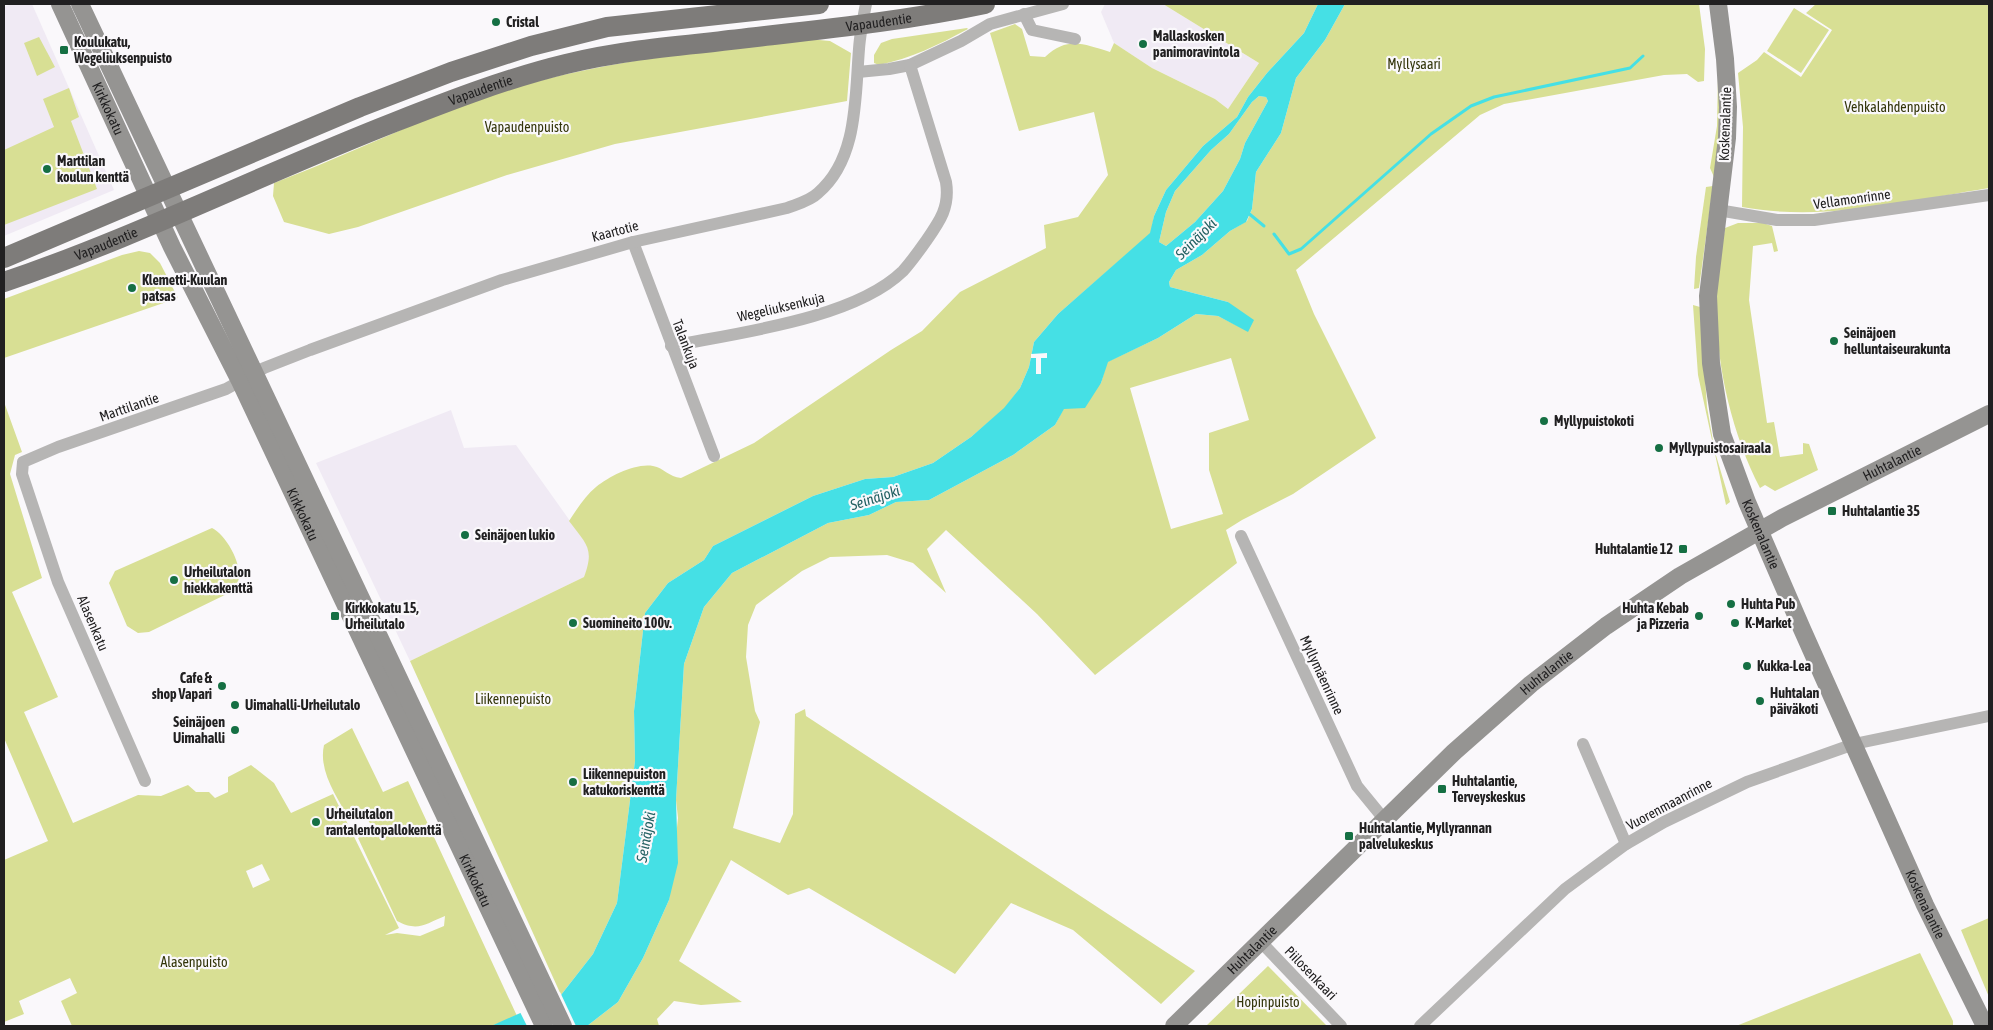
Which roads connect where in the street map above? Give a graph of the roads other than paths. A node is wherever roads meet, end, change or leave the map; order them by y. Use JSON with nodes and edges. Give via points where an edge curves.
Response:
{"nodes":[{"id":1,"x":60,"y":4,"type":"edge"},
{"id":2,"x":80,"y":4,"type":"edge"},
{"id":3,"x":819,"y":4,"type":"edge"},
{"id":4,"x":866,"y":4,"type":"edge"},
{"id":5,"x":985,"y":4,"type":"edge"},
{"id":6,"x":1063,"y":4,"type":"edge"},
{"id":7,"x":1718,"y":5,"type":"edge"},
{"id":8,"x":1024,"y":14,"type":"junction"},
{"id":9,"x":862,"y":25,"type":"junction"},
{"id":10,"x":1075,"y":40,"type":"dead end"},
{"id":11,"x":910,"y":65,"type":"junction"},
{"id":12,"x":858,"y":72,"type":"junction"},
{"id":13,"x":169,"y":189,"type":"junction"},
{"id":14,"x":1989,"y":195,"type":"edge"},
{"id":15,"x":148,"y":197,"type":"junction"},
{"id":16,"x":1718,"y":210,"type":"junction"},
{"id":17,"x":179,"y":212,"type":"junction"},
{"id":18,"x":159,"y":220,"type":"junction"},
{"id":19,"x":633,"y":242,"type":"junction"},
{"id":20,"x":4,"y":258,"type":"edge"},
{"id":21,"x":4,"y":282,"type":"edge"},
{"id":22,"x":671,"y":346,"type":"junction"},
{"id":23,"x":247,"y":377,"type":"junction"},
{"id":24,"x":1989,"y":414,"type":"edge"},
{"id":25,"x":714,"y":456,"type":"dead end"},
{"id":26,"x":22,"y":474,"type":"joint"},
{"id":27,"x":1759,"y":530,"type":"junction"},
{"id":28,"x":1241,"y":536,"type":"dead end"},
{"id":29,"x":1989,"y":716,"type":"edge"},
{"id":30,"x":1583,"y":744,"type":"dead end"},
{"id":31,"x":1854,"y":744,"type":"junction"},
{"id":32,"x":145,"y":781,"type":"dead end"},
{"id":33,"x":1384,"y":819,"type":"junction"},
{"id":34,"x":1626,"y":844,"type":"junction"},
{"id":35,"x":1260,"y":941,"type":"junction"},
{"id":36,"x":515,"y":947,"type":"junction"},
{"id":37,"x":544,"y":1026,"type":"edge"},
{"id":38,"x":563,"y":1026,"type":"edge"},
{"id":39,"x":1174,"y":1026,"type":"edge"},
{"id":40,"x":1341,"y":1026,"type":"edge"},
{"id":41,"x":1420,"y":1026,"type":"edge"},
{"id":42,"x":1985,"y":1026,"type":"edge"}],
"edges":[{"from":1,"to":15,"type":"main road","name":"Kirkkokatu"},
{"from":2,"to":13,"type":"main road","name":"Kirkkokatu"},
{"from":3,"to":13,"type":"main road","name":"Vapaudentie","via":[[608,27],[556,38],[451,72],[360,107]]},
{"from":4,"to":9,"type":"street","name":"Kaartotie"},
{"from":5,"to":9,"type":"main road","name":"Vapaudentie"},
{"from":6,"to":8,"type":"street"},
{"from":7,"to":16,"type":"main road","name":"Koskenalantie","via":[[1728,108]]},
{"from":8,"to":10,"type":"street","via":[[1032,30]]},
{"from":8,"to":11,"type":"street","via":[[990,24]]},
{"from":9,"to":12,"type":"street","name":"Kaartotie"},
{"from":9,"to":17,"type":"main road","name":"Vapaudentie","via":[[627,52],[558,66],[456,98]]},
{"from":11,"to":12,"type":"street"},
{"from":11,"to":22,"type":"street","name":"Wegeliuksenkuja","via":[[949,198],[934,229],[902,271],[871,294],[825,312]]},
{"from":12,"to":19,"type":"street","name":"Kaartotie","via":[[851,132],[843,161],[817,195],[787,208]]},
{"from":13,"to":15,"type":"main road","name":"Vapaudentie"},
{"from":13,"to":17,"type":"main road","name":"Kirkkokatu"},
{"from":14,"to":16,"type":"street","name":"Vellamonrinne","via":[[1814,220],[1778,220]]},
{"from":15,"to":18,"type":"main road","name":"Kirkkokatu"},
{"from":15,"to":20,"type":"main road","name":"Vapaudentie"},
{"from":16,"to":27,"type":"main road","name":"Koskenalantie","via":[[1708,296],[1716,399],[1729,456]]},
{"from":17,"to":18,"type":"main road","name":"Vapaudentie"},
{"from":17,"to":23,"type":"main road","name":"Kirkkokatu"},
{"from":18,"to":21,"type":"main road","name":"Vapaudentie"},
{"from":18,"to":23,"type":"main road","name":"Kirkkokatu"},
{"from":19,"to":22,"type":"street","name":"Talankuja"},
{"from":19,"to":23,"type":"street","name":"Kaartotie","via":[[502,280],[318,346]]},
{"from":22,"to":25,"type":"street","name":"Talankuja"},
{"from":23,"to":26,"type":"street","name":"Marttilantie","via":[[226,389],[28,459],[23,462]]},
{"from":23,"to":36,"type":"main road","name":"Kirkkokatu"},
{"from":24,"to":27,"type":"main road","name":"Huhtalantie"},
{"from":26,"to":32,"type":"street","name":"Alasenkatu","via":[[58,582]]},
{"from":27,"to":31,"type":"main road","name":"Koskenalantie"},
{"from":27,"to":33,"type":"main road","name":"Huhtalantie","via":[[1680,576],[1598,632],[1490,719]]},
{"from":28,"to":33,"type":"street","name":"Myllymäenrinne","via":[[1357,786]]},
{"from":29,"to":31,"type":"street","name":"Vuorenmaanrinne"},
{"from":30,"to":34,"type":"street"},
{"from":31,"to":34,"type":"street","name":"Vuorenmaanrinne","via":[[1715,796]]},
{"from":31,"to":42,"type":"main road","name":"Koskenalantie","via":[[1925,905]]},
{"from":33,"to":35,"type":"main road","name":"Huhtalantie"},
{"from":34,"to":41,"type":"street","name":"Vuorenmaanrinne","via":[[1557,896]]},
{"from":35,"to":39,"type":"main road","name":"Huhtalantie"},
{"from":35,"to":40,"type":"street","name":"Piilosenkaari"},
{"from":36,"to":37,"type":"main road","name":"Kirkkokatu"},
{"from":36,"to":38,"type":"main road","name":"Kirkkokatu"}]}
